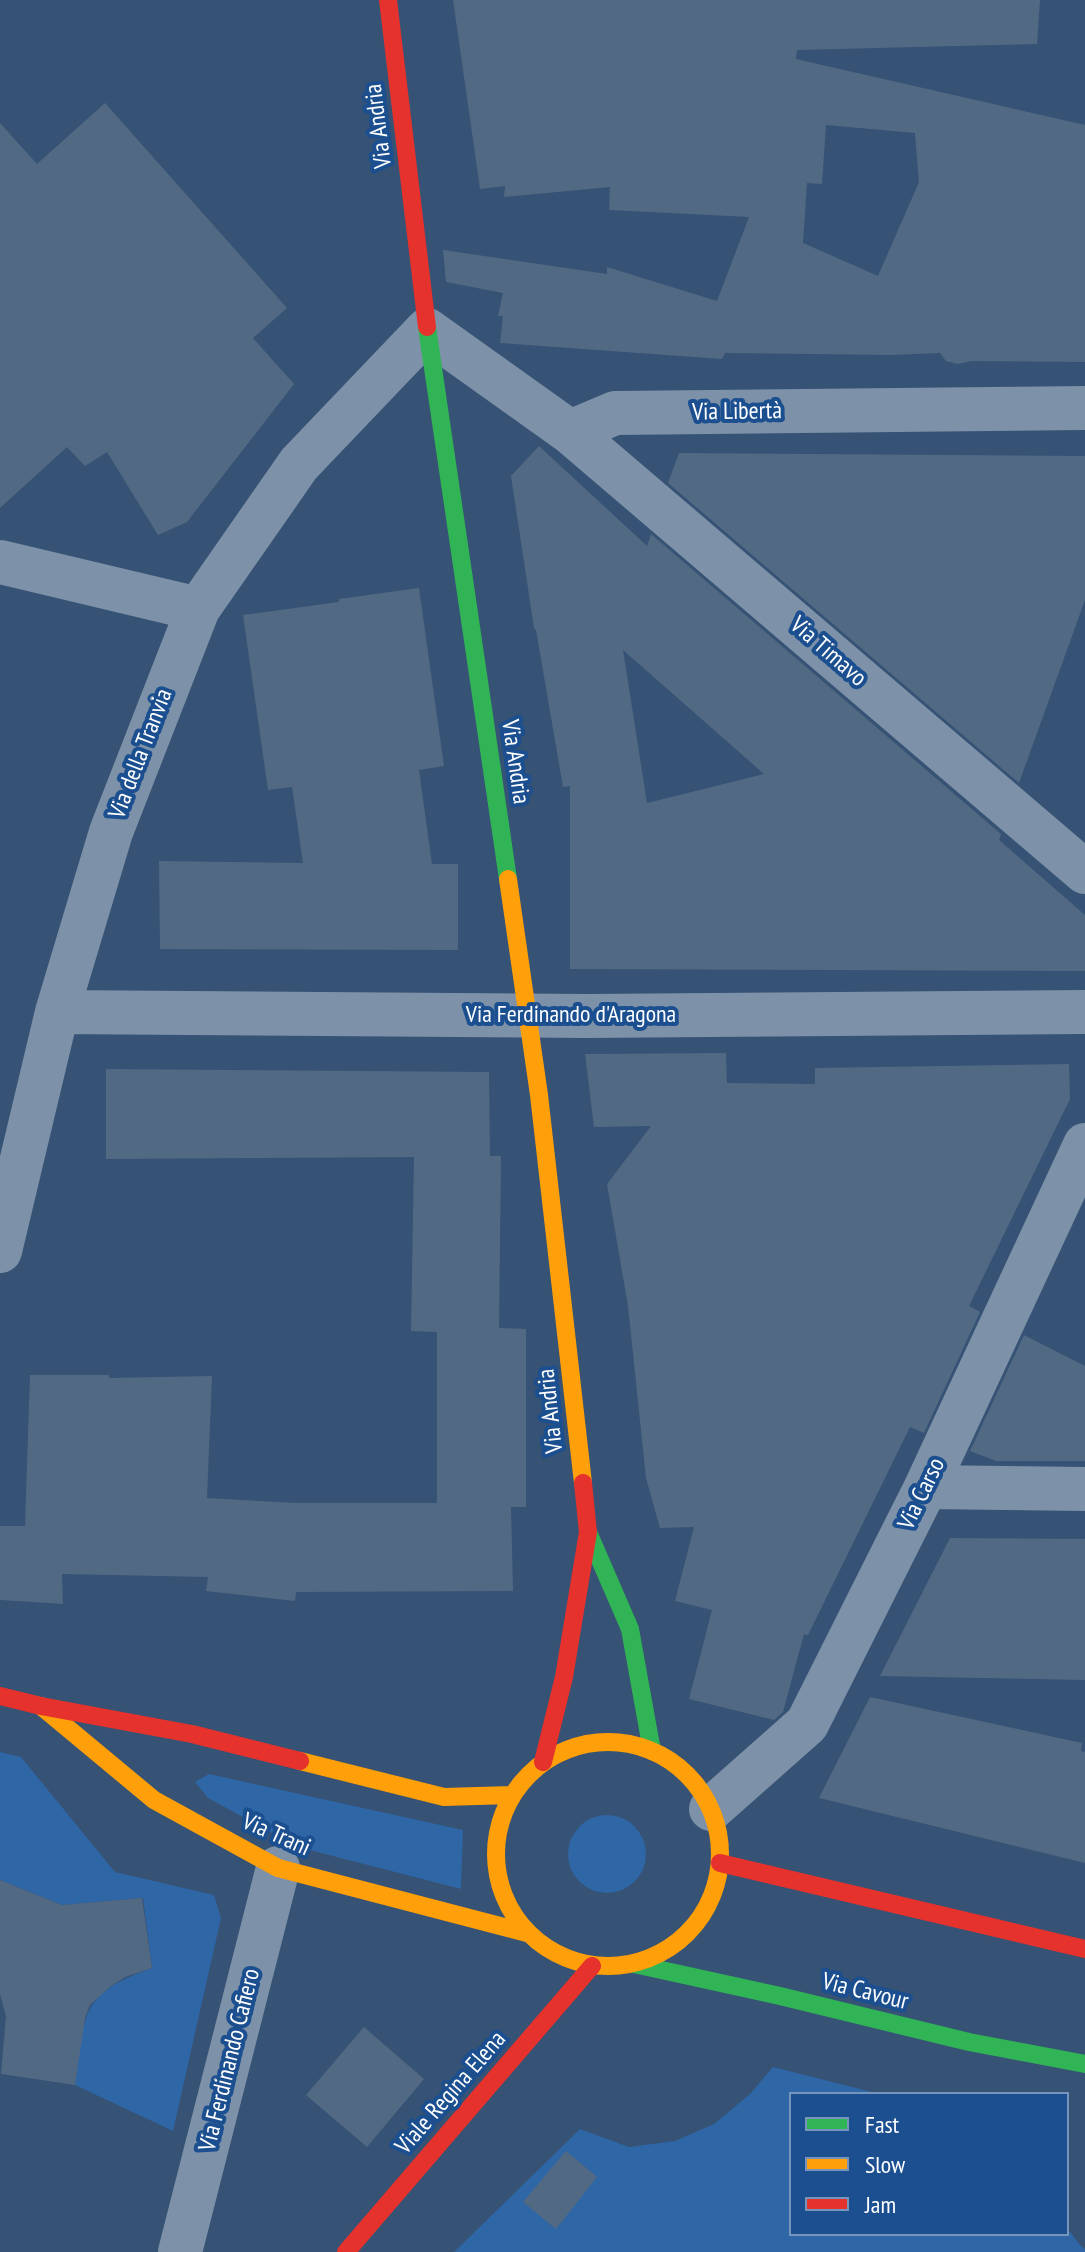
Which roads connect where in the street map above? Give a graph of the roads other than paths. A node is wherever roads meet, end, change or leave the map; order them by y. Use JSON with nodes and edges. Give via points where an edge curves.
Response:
{"nodes":[{"id":1,"x":388,"y":0,"type":"edge"},
{"id":2,"x":427,"y":330,"type":"junction"},
{"id":3,"x":1085,"y":408,"type":"edge"},
{"id":4,"x":570,"y":432,"type":"junction"},
{"id":5,"x":0,"y":562,"type":"edge"},
{"id":6,"x":198,"y":609,"type":"junction"},
{"id":7,"x":1085,"y":872,"type":"edge"},
{"id":8,"x":57,"y":1012,"type":"junction"},
{"id":9,"x":1085,"y":1012,"type":"edge"},
{"id":10,"x":526,"y":1015,"type":"junction"},
{"id":11,"x":1085,"y":1145,"type":"edge"},
{"id":12,"x":0,"y":1251,"type":"edge"},
{"id":13,"x":926,"y":1487,"type":"junction"},
{"id":14,"x":1085,"y":1489,"type":"edge"},
{"id":15,"x":588,"y":1532,"type":"junction"},
{"id":16,"x":0,"y":1696,"type":"edge"},
{"id":17,"x":41,"y":1706,"type":"junction"},
{"id":18,"x":652,"y":1751,"type":"junction"},
{"id":19,"x":543,"y":1762,"type":"junction"},
{"id":20,"x":511,"y":1795,"type":"junction"},
{"id":21,"x":711,"y":1809,"type":"junction"},
{"id":22,"x":720,"y":1863,"type":"junction"},
{"id":23,"x":278,"y":1868,"type":"junction"},
{"id":24,"x":527,"y":1933,"type":"junction"},
{"id":25,"x":1085,"y":1949,"type":"edge"},
{"id":26,"x":634,"y":1964,"type":"junction"},
{"id":27,"x":592,"y":1966,"type":"junction"},
{"id":28,"x":1085,"y":2064,"type":"edge"},
{"id":29,"x":180,"y":2252,"type":"edge"},
{"id":30,"x":346,"y":2252,"type":"edge"}],
"edges":[{"from":1,"to":2,"type":"main road","name":"Via Andria"},
{"from":2,"to":4,"type":"street"},
{"from":2,"to":6,"type":"street","name":"Via della Tranvia","via":[[299,464]]},
{"from":2,"to":10,"type":"main road","name":"Via Andria"},
{"from":3,"to":4,"type":"street","name":"Via Libertà","via":[[615,413]]},
{"from":4,"to":7,"type":"street","name":"Via Timavo"},
{"from":5,"to":6,"type":"street"},
{"from":6,"to":8,"type":"street","name":"Via della Tranvia","via":[[111,832]]},
{"from":8,"to":10,"type":"street","name":"Via Ferdinando d'Aragona"},
{"from":8,"to":12,"type":"street","name":"Via della Tranvia"},
{"from":9,"to":10,"type":"street","name":"Via Ferdinando d'Aragona"},
{"from":10,"to":15,"type":"main road","name":"Via Andria"},
{"from":11,"to":13,"type":"street","name":"Via Carso"},
{"from":13,"to":14,"type":"street"},
{"from":13,"to":21,"type":"street","name":"Via Carso","via":[[807,1724]]},
{"from":15,"to":18,"type":"main road","name":"Via Andria","via":[[630,1629]]},
{"from":15,"to":19,"type":"main road","name":"Via Andria","via":[[564,1677]]},
{"from":16,"to":17,"type":"main road","name":"Via Trani"},
{"from":17,"to":20,"type":"main road","name":"Via Trani","via":[[192,1734],[444,1797]]},
{"from":17,"to":23,"type":"main road","name":"Via Trani","via":[[154,1800]]},
{"from":18,"to":19,"type":"main road","via":[[625,1743],[596,1743]]},
{"from":18,"to":21,"type":"main road","via":[[677,1765]]},
{"from":19,"to":20,"type":"main road"},
{"from":20,"to":24,"type":"main road","via":[[501,1816],[495,1866],[511,1914]]},
{"from":21,"to":22,"type":"main road"},
{"from":22,"to":25,"type":"main road"},
{"from":22,"to":26,"type":"main road","via":[[701,1918],[681,1939]]},
{"from":23,"to":24,"type":"main road","name":"Via Trani"},
{"from":23,"to":29,"type":"street","name":"Via Ferdinando Cafiero"},
{"from":24,"to":27,"type":"main road","via":[[564,1958]]},
{"from":26,"to":27,"type":"main road"},
{"from":26,"to":28,"type":"main road","name":"Via Cavour"},
{"from":27,"to":30,"type":"main road","name":"Viale Regina Elena"}]}
